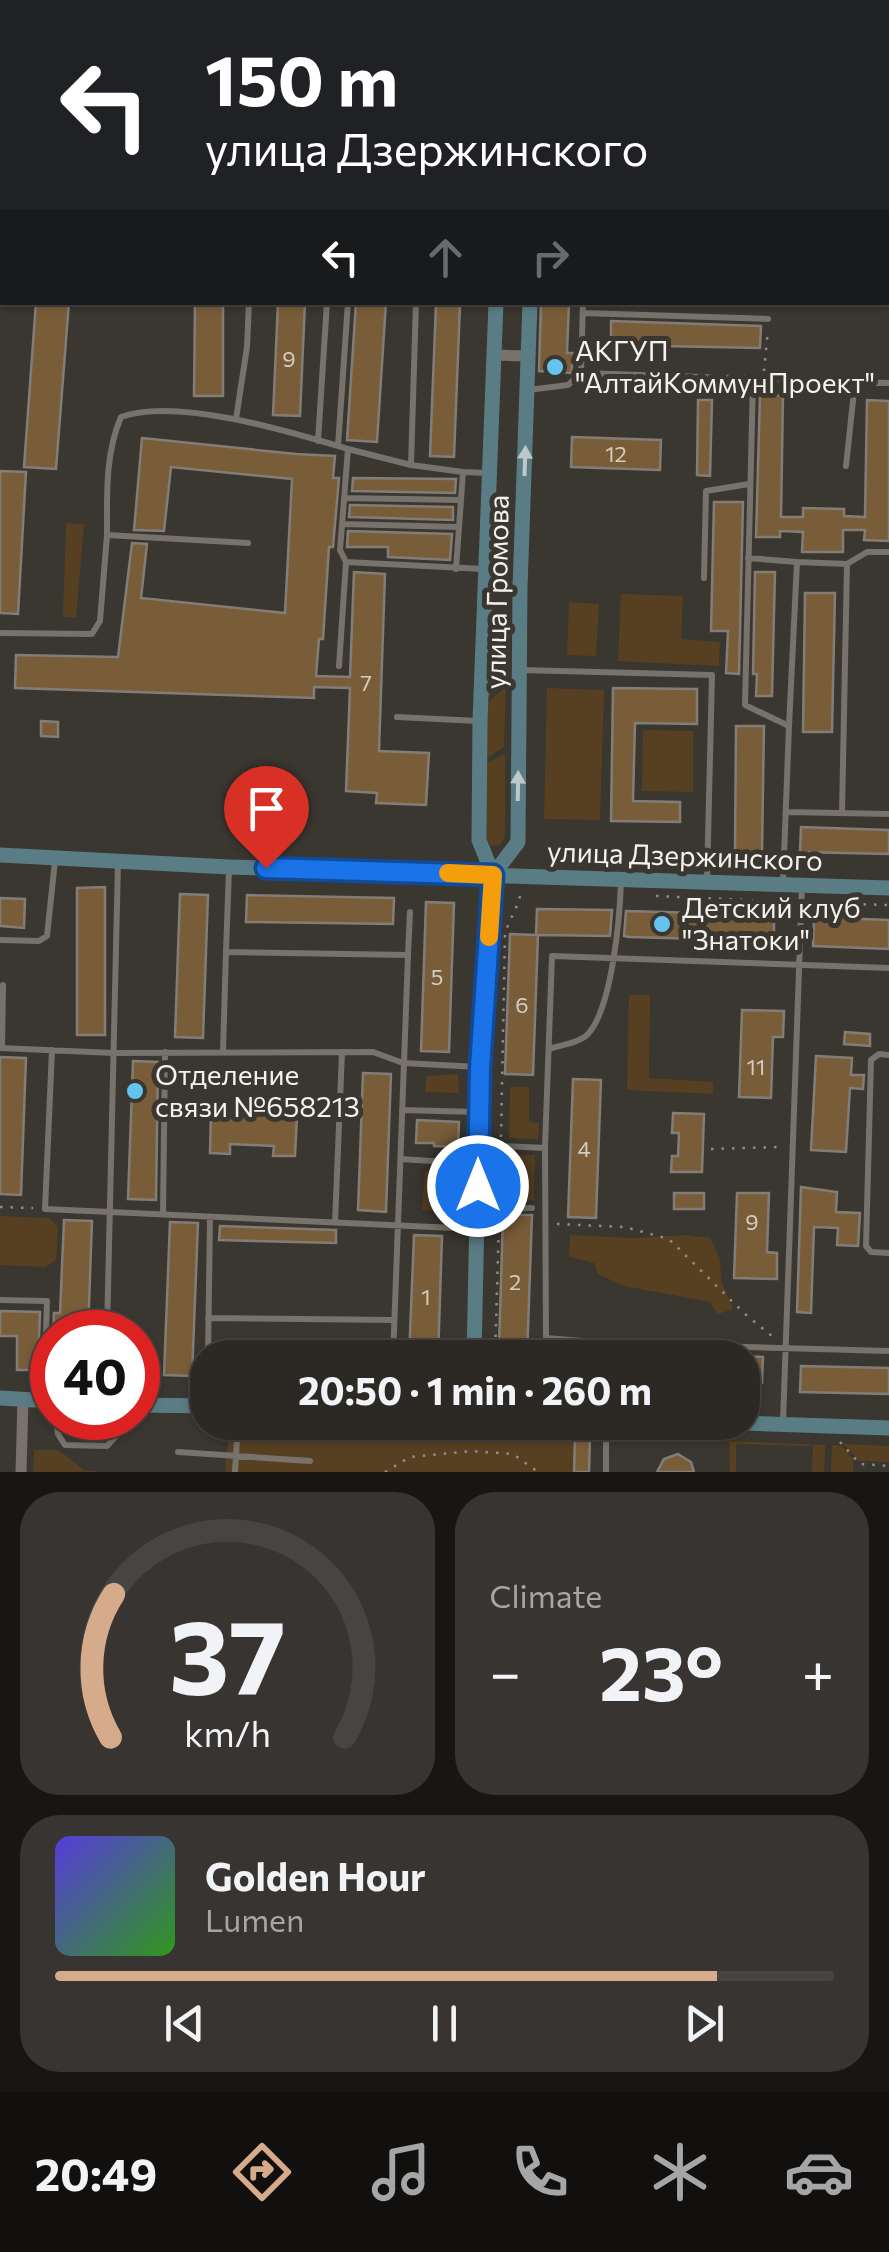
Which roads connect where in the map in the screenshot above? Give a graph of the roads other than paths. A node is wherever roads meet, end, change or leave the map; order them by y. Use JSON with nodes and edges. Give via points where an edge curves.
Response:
{"nodes":[{"id":1,"x":249,"y":305,"type":"edge"},
{"id":2,"x":327,"y":305,"type":"edge"},
{"id":3,"x":348,"y":305,"type":"edge"},
{"id":4,"x":416,"y":305,"type":"edge"},
{"id":5,"x":496,"y":305,"type":"edge"},
{"id":6,"x":530,"y":305,"type":"edge"},
{"id":7,"x":583,"y":305,"type":"edge"},
{"id":8,"x":582,"y":313,"type":"junction"},
{"id":9,"x":768,"y":318,"type":"road end"},
{"id":10,"x":494,"y":355,"type":"junction"},
{"id":11,"x":529,"y":356,"type":"junction"},
{"id":12,"x":581,"y":373,"type":"junction"},
{"id":13,"x":753,"y":380,"type":"junction"},
{"id":14,"x":855,"y":382,"type":"junction"},
{"id":15,"x":889,"y":383,"type":"edge"},
{"id":16,"x":528,"y":390,"type":"junction"},
{"id":17,"x":236,"y":419,"type":"junction"},
{"id":18,"x":318,"y":441,"type":"junction"},
{"id":19,"x":338,"y":446,"type":"junction"},
{"id":20,"x":348,"y":449,"type":"junction"},
{"id":21,"x":411,"y":465,"type":"junction"},
{"id":22,"x":846,"y":466,"type":"dead end"},
{"id":23,"x":463,"y":472,"type":"junction"},
{"id":24,"x":490,"y":474,"type":"junction"},
{"id":25,"x":750,"y":484,"type":"junction"},
{"id":26,"x":344,"y":498,"type":"junction"},
{"id":27,"x":461,"y":500,"type":"junction"},
{"id":28,"x":342,"y":524,"type":"junction"},
{"id":29,"x":459,"y":527,"type":"junction"},
{"id":30,"x":107,"y":535,"type":"junction"},
{"id":31,"x":248,"y":543,"type":"dead end"},
{"id":32,"x":889,"y":552,"type":"edge"},
{"id":33,"x":748,"y":558,"type":"junction"},
{"id":34,"x":346,"y":562,"type":"junction"},
{"id":35,"x":796,"y":562,"type":"junction"},
{"id":36,"x":846,"y":564,"type":"junction"},
{"id":37,"x":485,"y":568,"type":"junction"},
{"id":38,"x":456,"y":569,"type":"junction"},
{"id":39,"x":704,"y":578,"type":"dead end"},
{"id":40,"x":484,"y":588,"type":"junction"},
{"id":41,"x":520,"y":588,"type":"junction"},
{"id":42,"x":0,"y":633,"type":"edge"},
{"id":43,"x":340,"y":666,"type":"dead end"},
{"id":44,"x":520,"y":670,"type":"junction"},
{"id":45,"x":397,"y":717,"type":"dead end"},
{"id":46,"x":480,"y":721,"type":"junction"},
{"id":47,"x":789,"y":726,"type":"junction"},
{"id":48,"x":787,"y":812,"type":"junction"},
{"id":49,"x":842,"y":813,"type":"junction"},
{"id":50,"x":889,"y":814,"type":"edge"},
{"id":51,"x":0,"y":855,"type":"edge"},
{"id":52,"x":56,"y":858,"type":"junction"},
{"id":53,"x":118,"y":862,"type":"junction"},
{"id":54,"x":229,"y":867,"type":"junction"},
{"id":55,"x":493,"y":875,"type":"junction"},
{"id":56,"x":622,"y":879,"type":"junction"},
{"id":57,"x":707,"y":882,"type":"junction"},
{"id":58,"x":783,"y":883,"type":"junction"},
{"id":59,"x":802,"y":884,"type":"junction"},
{"id":60,"x":889,"y":888,"type":"edge"},
{"id":61,"x":410,"y":912,"type":"dead end"},
{"id":62,"x":0,"y":940,"type":"edge"},
{"id":63,"x":226,"y":952,"type":"junction"},
{"id":64,"x":408,"y":955,"type":"junction"},
{"id":65,"x":614,"y":957,"type":"junction"},
{"id":66,"x":799,"y":964,"type":"junction"},
{"id":67,"x":889,"y":968,"type":"edge"},
{"id":68,"x":4,"y":985,"type":"dead end"},
{"id":69,"x":1,"y":1048,"type":"edge"},
{"id":70,"x":549,"y":1049,"type":"junction"},
{"id":71,"x":52,"y":1050,"type":"junction"},
{"id":72,"x":222,"y":1051,"type":"junction"},
{"id":73,"x":166,"y":1052,"type":"junction"},
{"id":74,"x":342,"y":1052,"type":"junction"},
{"id":75,"x":114,"y":1053,"type":"junction"},
{"id":76,"x":889,"y":1055,"type":"edge"},
{"id":77,"x":404,"y":1064,"type":"junction"},
{"id":78,"x":480,"y":1068,"type":"junction"},
{"id":79,"x":402,"y":1110,"type":"junction"},
{"id":80,"x":479,"y":1112,"type":"junction"},
{"id":81,"x":478,"y":1145,"type":"junction"},
{"id":82,"x":545,"y":1148,"type":"junction"},
{"id":83,"x":401,"y":1158,"type":"junction"},
{"id":84,"x":477,"y":1164,"type":"junction"},
{"id":85,"x":532,"y":1208,"type":"dead end"},
{"id":86,"x":478,"y":1209,"type":"junction"},
{"id":87,"x":110,"y":1210,"type":"junction"},
{"id":88,"x":163,"y":1214,"type":"junction"},
{"id":89,"x":210,"y":1217,"type":"junction"},
{"id":90,"x":335,"y":1222,"type":"junction"},
{"id":91,"x":397,"y":1225,"type":"junction"},
{"id":92,"x":478,"y":1230,"type":"junction"},
{"id":93,"x":889,"y":1252,"type":"edge"},
{"id":94,"x":0,"y":1300,"type":"edge"},
{"id":95,"x":47,"y":1310,"type":"edge"},
{"id":96,"x":108,"y":1310,"type":"edge"},
{"id":97,"x":208,"y":1318,"type":"junction"},
{"id":98,"x":394,"y":1320,"type":"junction"},
{"id":99,"x":208,"y":1340,"type":"edge"},
{"id":100,"x":393,"y":1340,"type":"edge"},
{"id":101,"x":475,"y":1340,"type":"edge"},
{"id":102,"x":570,"y":1340,"type":"edge"},
{"id":103,"x":760,"y":1347,"type":"edge"},
{"id":104,"x":786,"y":1348,"type":"junction"},
{"id":105,"x":889,"y":1351,"type":"edge"},
{"id":106,"x":0,"y":1398,"type":"edge"},
{"id":107,"x":23,"y":1399,"type":"junction"},
{"id":108,"x":30,"y":1400,"type":"edge"},
{"id":109,"x":160,"y":1405,"type":"edge"},
{"id":110,"x":190,"y":1405,"type":"edge"},
{"id":111,"x":760,"y":1423,"type":"edge"},
{"id":112,"x":783,"y":1424,"type":"junction"},
{"id":113,"x":889,"y":1428,"type":"edge"},
{"id":114,"x":62,"y":1440,"type":"edge"},
{"id":115,"x":112,"y":1440,"type":"edge"},
{"id":116,"x":237,"y":1440,"type":"edge"},
{"id":117,"x":606,"y":1440,"type":"edge"},
{"id":118,"x":178,"y":1452,"type":"dead end"},
{"id":119,"x":236,"y":1456,"type":"junction"},
{"id":120,"x":310,"y":1461,"type":"dead end"},
{"id":121,"x":20,"y":1472,"type":"edge"},
{"id":122,"x":234,"y":1472,"type":"edge"},
{"id":123,"x":606,"y":1472,"type":"edge"}],
"edges":[{"from":1,"to":17,"type":"lane"},
{"from":2,"to":18,"type":"lane"},
{"from":3,"to":19,"type":"lane"},
{"from":4,"to":21,"type":"lane"},
{"from":5,"to":10,"type":"street","name":"улица Громова"},
{"from":6,"to":11,"type":"street","name":"улица Громова"},
{"from":7,"to":8,"type":"lane"},
{"from":8,"to":9,"type":"lane"},
{"from":8,"to":12,"type":"lane"},
{"from":10,"to":11,"type":"street"},
{"from":10,"to":24,"type":"street","name":"улица Громова"},
{"from":11,"to":16,"type":"street","name":"улица Громова"},
{"from":12,"to":13,"type":"lane"},
{"from":12,"to":16,"type":"lane","via":[[568,385]]},
{"from":13,"to":14,"type":"lane"},
{"from":13,"to":25,"type":"lane"},
{"from":14,"to":15,"type":"lane"},
{"from":14,"to":22,"type":"lane"},
{"from":41,"to":16,"type":"street","name":"улица Громова","one_way":true},
{"from":17,"to":18,"type":"lane"},
{"from":17,"to":30,"type":"lane","via":[[167,411],[121,418],[109,461]]},
{"from":18,"to":19,"type":"lane"},
{"from":19,"to":20,"type":"lane"},
{"from":20,"to":21,"type":"lane"},
{"from":20,"to":26,"type":"lane"},
{"from":21,"to":23,"type":"lane"},
{"from":23,"to":24,"type":"lane"},
{"from":23,"to":27,"type":"lane"},
{"from":24,"to":37,"type":"street","name":"улица Громова"},
{"from":25,"to":33,"type":"lane"},
{"from":25,"to":39,"type":"lane","via":[[706,491]]},
{"from":26,"to":27,"type":"lane"},
{"from":26,"to":28,"type":"lane"},
{"from":27,"to":29,"type":"lane"},
{"from":28,"to":29,"type":"lane"},
{"from":28,"to":34,"type":"lane"},
{"from":29,"to":38,"type":"lane"},
{"from":30,"to":31,"type":"lane"},
{"from":30,"to":42,"type":"lane","via":[[100,621],[92,634]]},
{"from":32,"to":36,"type":"lane","via":[[867,552]]},
{"from":33,"to":35,"type":"lane"},
{"from":33,"to":47,"type":"lane","via":[[745,705]]},
{"from":34,"to":38,"type":"lane"},
{"from":34,"to":43,"type":"lane"},
{"from":35,"to":36,"type":"lane"},
{"from":35,"to":47,"type":"lane"},
{"from":36,"to":49,"type":"lane"},
{"from":37,"to":38,"type":"lane"},
{"from":37,"to":40,"type":"street","name":"улица Громова"},
{"from":40,"to":41,"type":"street"},
{"from":40,"to":46,"type":"street","name":"улица Громова"},
{"from":41,"to":44,"type":"street","name":"улица Громова"},
{"from":55,"to":44,"type":"street","name":"улица Громова","one_way":true,"via":[[518,842]]},
{"from":44,"to":57,"type":"lane","via":[[712,675]]},
{"from":45,"to":46,"type":"lane"},
{"from":46,"to":55,"type":"street","name":"улица Громова","via":[[479,840]]},
{"from":47,"to":48,"type":"lane"},
{"from":48,"to":49,"type":"lane"},
{"from":48,"to":58,"type":"lane"},
{"from":49,"to":50,"type":"lane"},
{"from":51,"to":52,"type":"street","name":"улица Дзержинского"},
{"from":52,"to":53,"type":"street","name":"улица Дзержинского"},
{"from":52,"to":62,"type":"lane","via":[[47,936],[39,942]]},
{"from":53,"to":54,"type":"street","name":"улица Дзержинского"},
{"from":53,"to":75,"type":"lane"},
{"from":54,"to":55,"type":"street","name":"улица Дзержинского"},
{"from":54,"to":63,"type":"lane"},
{"from":55,"to":56,"type":"street","name":"улица Дзержинского"},
{"from":55,"to":78,"type":"street","name":"улица Громова"},
{"from":56,"to":57,"type":"street","name":"улица Дзержинского"},
{"from":56,"to":65,"type":"lane"},
{"from":57,"to":58,"type":"street","name":"улица Дзержинского"},
{"from":58,"to":59,"type":"street","name":"улица Дзержинского"},
{"from":59,"to":60,"type":"street","name":"улица Дзержинского"},
{"from":59,"to":66,"type":"lane"},
{"from":61,"to":64,"type":"lane"},
{"from":63,"to":64,"type":"lane"},
{"from":63,"to":72,"type":"lane"},
{"from":64,"to":77,"type":"lane"},
{"from":65,"to":66,"type":"lane"},
{"from":65,"to":70,"type":"lane","via":[[601,1014],[584,1038]]},
{"from":65,"to":70,"type":"lane","via":[[552,956]]},
{"from":66,"to":67,"type":"lane"},
{"from":66,"to":104,"type":"lane"},
{"from":68,"to":69,"type":"lane"},
{"from":69,"to":71,"type":"lane"},
{"from":70,"to":82,"type":"lane"},
{"from":71,"to":75,"type":"lane"},
{"from":71,"to":87,"type":"lane","via":[[45,1208]]},
{"from":72,"to":73,"type":"lane"},
{"from":72,"to":74,"type":"lane"},
{"from":73,"to":75,"type":"lane"},
{"from":73,"to":88,"type":"lane"},
{"from":74,"to":77,"type":"lane","via":[[373,1052]]},
{"from":74,"to":90,"type":"lane"},
{"from":75,"to":87,"type":"lane"},
{"from":76,"to":93,"type":"lane","via":[[871,1060],[866,1246]]},
{"from":77,"to":78,"type":"lane"},
{"from":77,"to":79,"type":"lane"},
{"from":78,"to":80,"type":"street","name":"улица Громова"},
{"from":79,"to":80,"type":"lane"},
{"from":79,"to":83,"type":"lane"},
{"from":80,"to":81,"type":"street","name":"улица Громова"},
{"from":81,"to":82,"type":"lane"},
{"from":81,"to":84,"type":"street","name":"улица Громова"},
{"from":82,"to":102,"type":"lane","via":[[546,1338]]},
{"from":83,"to":84,"type":"lane"},
{"from":83,"to":91,"type":"lane"},
{"from":84,"to":86,"type":"street","name":"улица Громова"},
{"from":85,"to":86,"type":"lane"},
{"from":86,"to":92,"type":"street","name":"улица Громова"},
{"from":87,"to":88,"type":"lane"},
{"from":87,"to":96,"type":"lane"},
{"from":88,"to":89,"type":"lane"},
{"from":89,"to":90,"type":"lane"},
{"from":89,"to":97,"type":"lane"},
{"from":90,"to":91,"type":"lane"},
{"from":91,"to":92,"type":"lane"},
{"from":91,"to":98,"type":"lane"},
{"from":92,"to":101,"type":"street","name":"улица Громова"},
{"from":94,"to":95,"type":"lane","via":[[47,1301]]},
{"from":97,"to":98,"type":"lane"},
{"from":97,"to":99,"type":"lane"},
{"from":98,"to":100,"type":"lane"},
{"from":103,"to":104,"type":"lane"},
{"from":104,"to":105,"type":"lane"},
{"from":104,"to":112,"type":"lane"},
{"from":106,"to":107,"type":"street"},
{"from":107,"to":108,"type":"street"},
{"from":107,"to":121,"type":"street"},
{"from":109,"to":110,"type":"street"},
{"from":111,"to":112,"type":"street"},
{"from":112,"to":113,"type":"street"},
{"from":114,"to":115,"type":"lane","via":[[107,1446]]},
{"from":116,"to":119,"type":"lane"},
{"from":117,"to":123,"type":"lane"},
{"from":118,"to":119,"type":"lane"},
{"from":119,"to":120,"type":"lane"},
{"from":119,"to":122,"type":"lane"}]}
